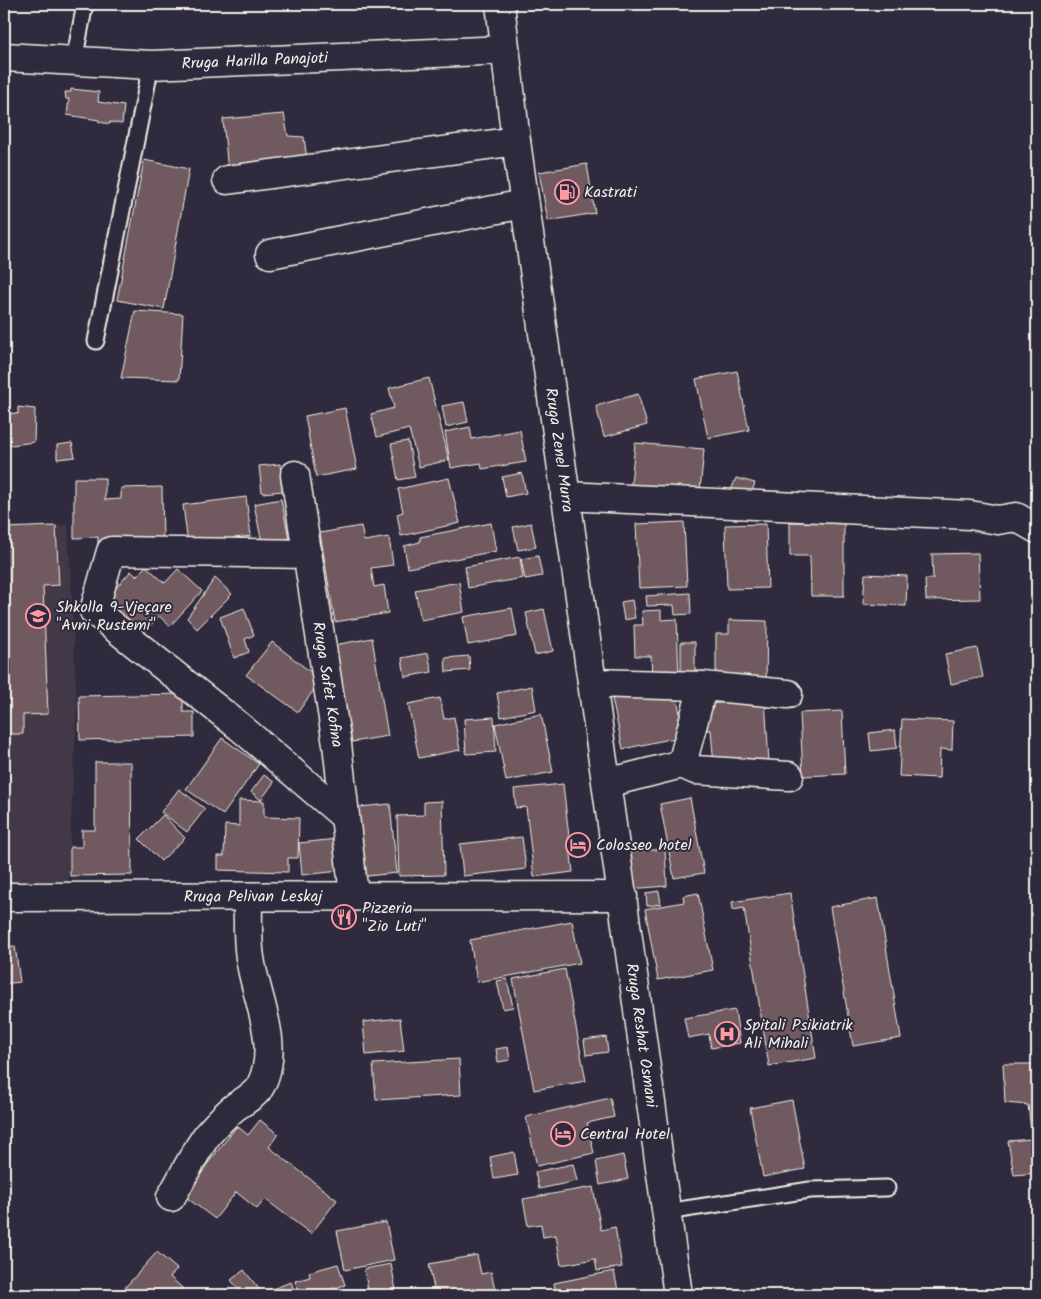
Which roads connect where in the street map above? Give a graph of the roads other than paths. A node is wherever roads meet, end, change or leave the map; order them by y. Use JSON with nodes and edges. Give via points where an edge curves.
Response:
{"nodes":[{"id":1,"x":85,"y":4,"type":"edge"},
{"id":2,"x":500,"y":4,"type":"edge"},
{"id":3,"x":505,"y":50,"type":"junction"},
{"id":4,"x":4,"y":57,"type":"edge"},
{"id":5,"x":74,"y":61,"type":"junction"},
{"id":6,"x":150,"y":65,"type":"junction"},
{"id":7,"x":516,"y":141,"type":"junction"},
{"id":8,"x":227,"y":180,"type":"dead end"},
{"id":9,"x":524,"y":204,"type":"junction"},
{"id":10,"x":270,"y":254,"type":"dead end"},
{"id":11,"x":96,"y":341,"type":"dead end"},
{"id":12,"x":295,"y":475,"type":"dead end"},
{"id":13,"x":565,"y":496,"type":"junction"},
{"id":14,"x":1037,"y":528,"type":"edge"},
{"id":15,"x":307,"y":554,"type":"junction"},
{"id":16,"x":592,"y":683,"type":"junction"},
{"id":17,"x":703,"y":686,"type":"junction"},
{"id":18,"x":788,"y":694,"type":"dead end"},
{"id":19,"x":682,"y":764,"type":"junction"},
{"id":20,"x":789,"y":776,"type":"dead end"},
{"id":21,"x":607,"y":783,"type":"junction"},
{"id":22,"x":344,"y":816,"type":"junction"},
{"id":23,"x":354,"y":896,"type":"junction"},
{"id":24,"x":623,"y":896,"type":"junction"},
{"id":25,"x":4,"y":897,"type":"edge"},
{"id":26,"x":248,"y":897,"type":"junction"},
{"id":27,"x":887,"y":1188,"type":"dead end"},
{"id":28,"x":171,"y":1197,"type":"dead end"},
{"id":29,"x":666,"y":1212,"type":"junction"},
{"id":30,"x":678,"y":1295,"type":"edge"}],
"edges":[{"from":1,"to":5,"type":"lane"},
{"from":2,"to":3,"type":"street","name":"Rruga Zenel Murra"},
{"from":3,"to":6,"type":"street","name":"Rruga Harilla Panajoti"},
{"from":3,"to":7,"type":"street","name":"Rruga Zenel Murra"},
{"from":4,"to":5,"type":"street","name":"Rruga Harilla Panajoti"},
{"from":5,"to":6,"type":"street","name":"Rruga Harilla Panajoti"},
{"from":6,"to":11,"type":"lane"},
{"from":7,"to":8,"type":"street"},
{"from":7,"to":9,"type":"street","name":"Rruga Zenel Murra"},
{"from":9,"to":10,"type":"street"},
{"from":9,"to":13,"type":"street","name":"Rruga Zenel Murra"},
{"from":12,"to":15,"type":"street","name":"Rruga Safet Kofina"},
{"from":13,"to":14,"type":"street","via":[[970,515],[998,520],[1016,517]]},
{"from":13,"to":16,"type":"street","name":"Rruga Zenel Murra"},
{"from":15,"to":22,"type":"street","name":"Rruga Safet Kofina"},
{"from":15,"to":22,"type":"street","via":[[111,551],[94,611],[240,727]]},
{"from":16,"to":17,"type":"street"},
{"from":16,"to":21,"type":"street","name":"Rruga Zenel Murra"},
{"from":17,"to":18,"type":"street"},
{"from":17,"to":19,"type":"street"},
{"from":19,"to":20,"type":"street","via":[[695,770]]},
{"from":19,"to":21,"type":"street"},
{"from":21,"to":24,"type":"street","name":"Rruga Zenel Murra"},
{"from":22,"to":23,"type":"street","name":"Rruga Safet Kofina"},
{"from":23,"to":24,"type":"street","name":"Rruga Pelivan Leskaj"},
{"from":23,"to":26,"type":"street","name":"Rruga Pelivan Leskaj"},
{"from":24,"to":29,"type":"street","name":"Rruga Reshat Osmani"},
{"from":25,"to":26,"type":"street","name":"Rruga Pelivan Leskaj"},
{"from":26,"to":28,"type":"street","via":[[250,959],[265,1026],[268,1065],[260,1086],[208,1135]]},
{"from":27,"to":29,"type":"lane","via":[[810,1190]]},
{"from":29,"to":30,"type":"street","name":"Rruga Reshat Osmani"}]}
